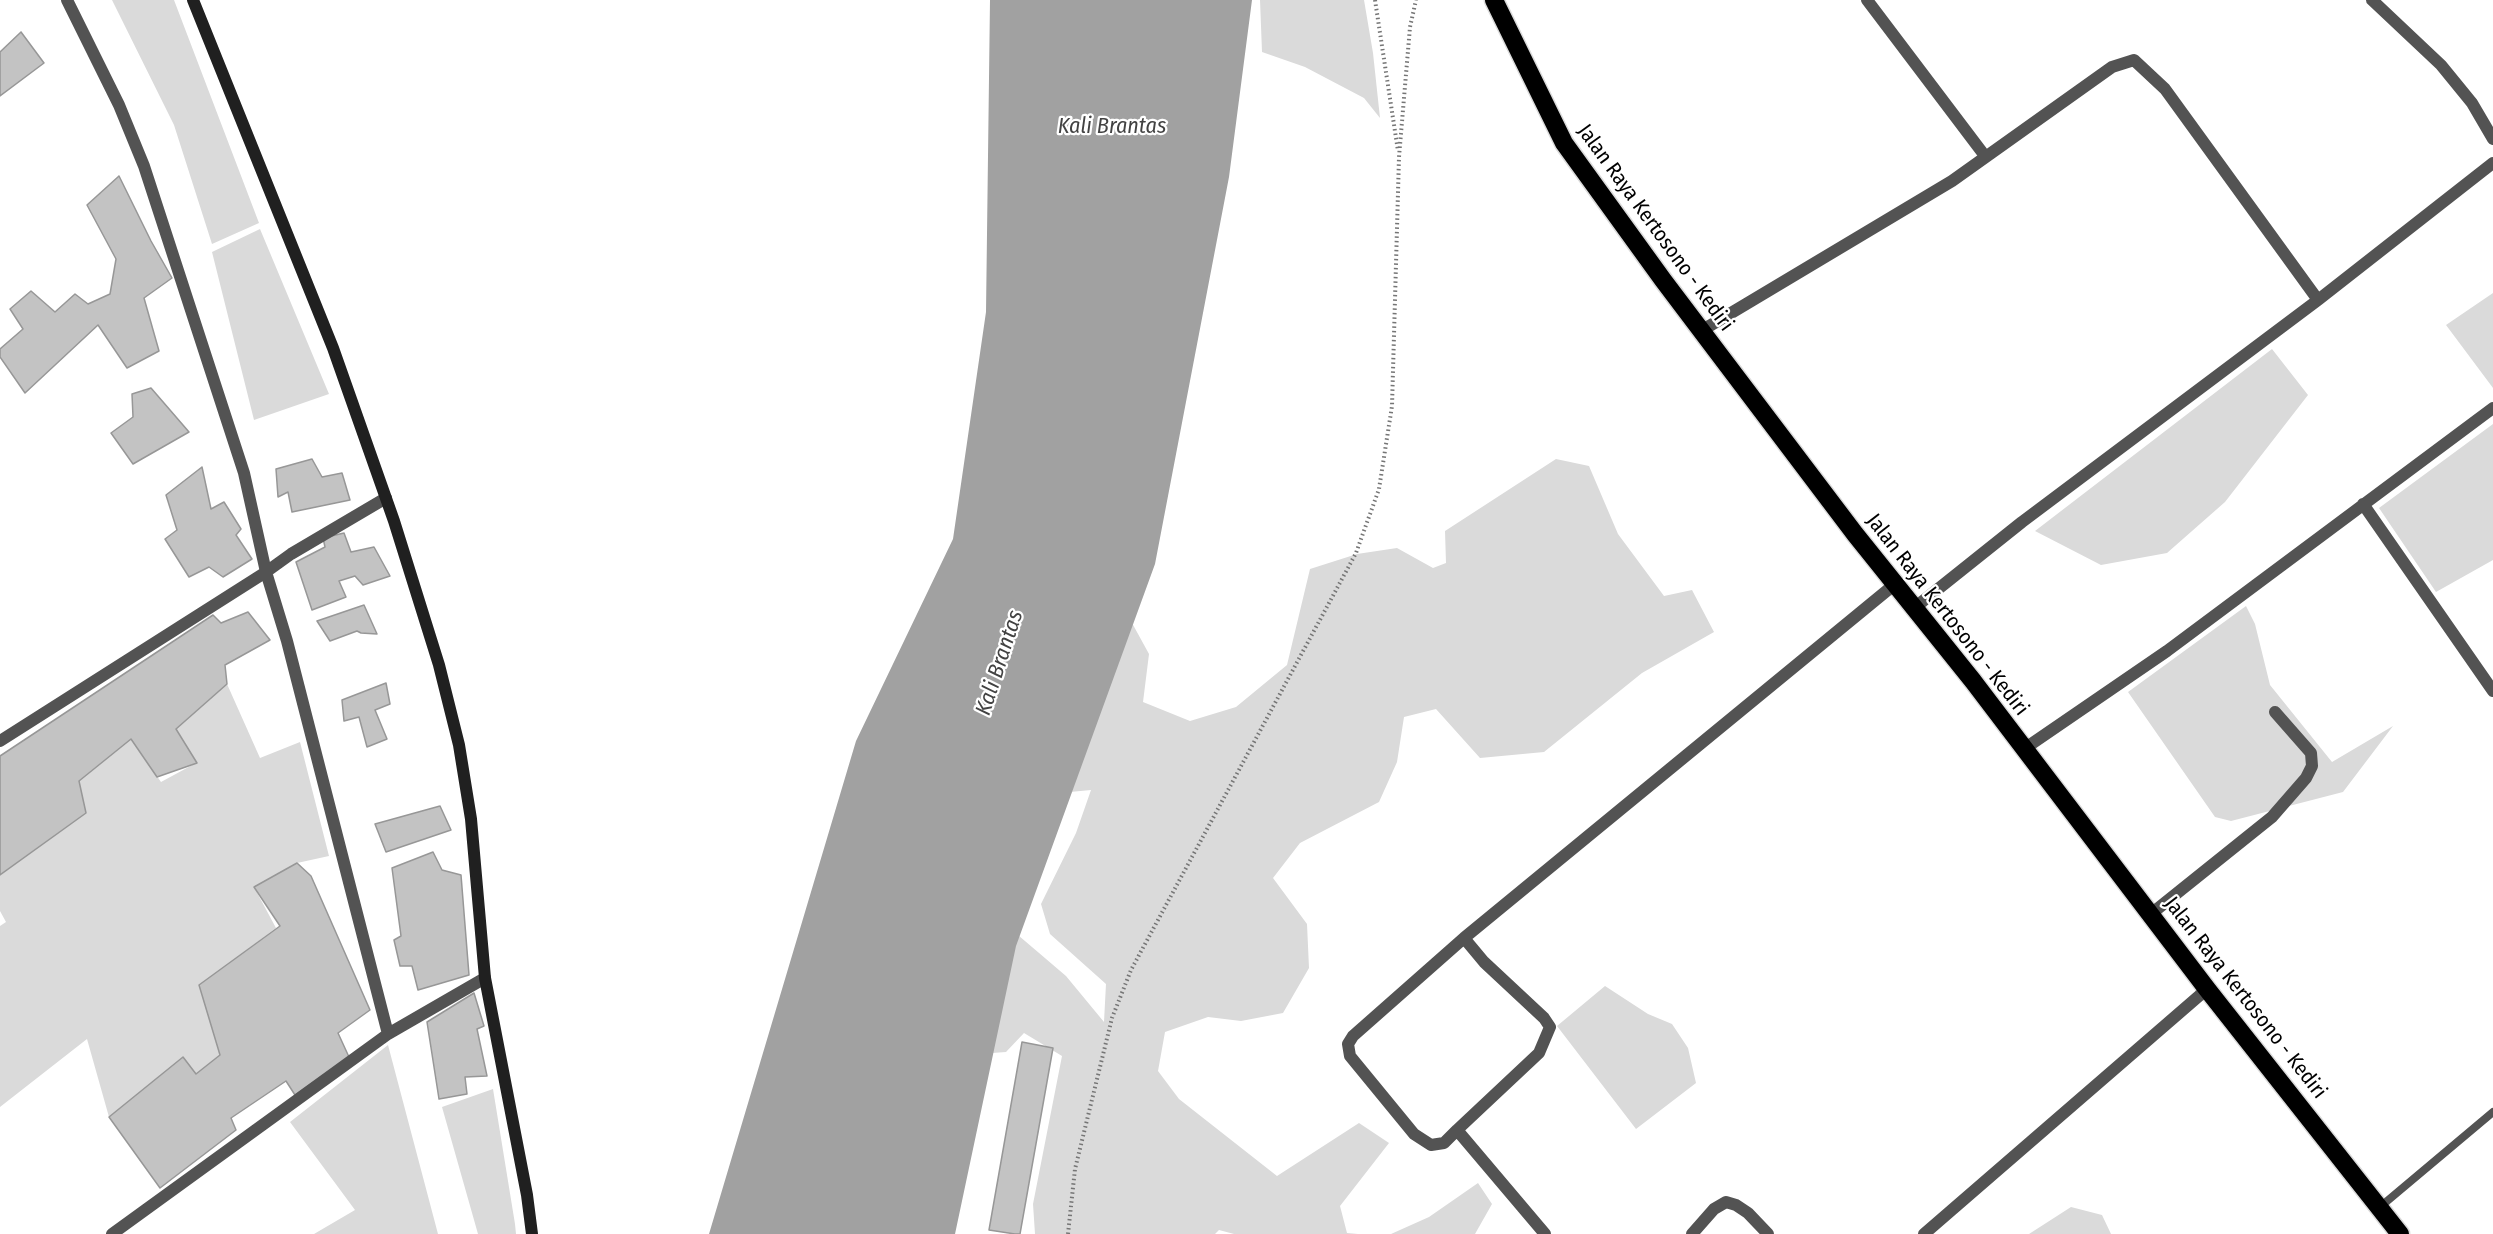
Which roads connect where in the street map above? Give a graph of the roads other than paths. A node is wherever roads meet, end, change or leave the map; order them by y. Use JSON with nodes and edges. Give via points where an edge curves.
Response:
{"nodes":[{"id":1,"x":67,"y":0,"type":"edge"},
{"id":2,"x":194,"y":0,"type":"edge"},
{"id":3,"x":1494,"y":0,"type":"edge"},
{"id":4,"x":1867,"y":0,"type":"edge"},
{"id":5,"x":2372,"y":0,"type":"edge"},
{"id":6,"x":2493,"y":139,"type":"edge"},
{"id":7,"x":1985,"y":156,"type":"junction"},
{"id":8,"x":2493,"y":163,"type":"edge"},
{"id":9,"x":2318,"y":300,"type":"junction"},
{"id":10,"x":1701,"y":332,"type":"junction"},
{"id":11,"x":2493,"y":408,"type":"edge"},
{"id":12,"x":386,"y":498,"type":"junction"},
{"id":13,"x":2363,"y":504,"type":"junction"},
{"id":14,"x":270,"y":569,"type":"junction"},
{"id":15,"x":1895,"y":584,"type":"junction"},
{"id":16,"x":1913,"y":609,"type":"junction"},
{"id":17,"x":2493,"y":691,"type":"edge"},
{"id":18,"x":2275,"y":712,"type":"dead end"},
{"id":19,"x":0,"y":741,"type":"edge"},
{"id":20,"x":2024,"y":749,"type":"junction"},
{"id":21,"x":2151,"y":914,"type":"junction"},
{"id":22,"x":1464,"y":938,"type":"junction"},
{"id":23,"x":485,"y":978,"type":"junction"},
{"id":24,"x":2207,"y":989,"type":"junction"},
{"id":25,"x":388,"y":1034,"type":"junction"},
{"id":26,"x":2493,"y":1112,"type":"edge"},
{"id":27,"x":1457,"y":1130,"type":"junction"},
{"id":28,"x":2379,"y":1208,"type":"junction"},
{"id":29,"x":112,"y":1234,"type":"edge"},
{"id":30,"x":531,"y":1234,"type":"edge"},
{"id":31,"x":1545,"y":1234,"type":"edge"},
{"id":32,"x":1692,"y":1234,"type":"edge"},
{"id":33,"x":1768,"y":1234,"type":"edge"},
{"id":34,"x":1924,"y":1234,"type":"edge"},
{"id":35,"x":2400,"y":1234,"type":"edge"}],
"edges":[{"from":1,"to":14,"type":"street","via":[[144,166],[244,473]]},
{"from":2,"to":12,"type":"main road","via":[[333,348]]},
{"from":3,"to":10,"type":"highway","name":"Jalan Raya Kertosono - Kediri","via":[[1564,143]]},
{"from":4,"to":7,"type":"street"},
{"from":5,"to":6,"type":"street","via":[[2441,65],[2472,103]]},
{"from":7,"to":9,"type":"street","via":[[2112,67],[2134,60],[2166,88]]},
{"from":7,"to":10,"type":"street","via":[[1952,181]]},
{"from":8,"to":9,"type":"street"},
{"from":9,"to":16,"type":"street","via":[[2022,522]]},
{"from":10,"to":15,"type":"highway","name":"Jalan Raya Kertosono - Kediri"},
{"from":11,"to":13,"type":"street"},
{"from":12,"to":14,"type":"street"},
{"from":12,"to":23,"type":"main road","via":[[440,665],[459,745],[471,819]]},
{"from":13,"to":17,"type":"street"},
{"from":13,"to":20,"type":"street","via":[[2167,651]]},
{"from":14,"to":19,"type":"street"},
{"from":14,"to":25,"type":"street"},
{"from":15,"to":16,"type":"highway","name":"Jalan Raya Kertosono - Kediri"},
{"from":15,"to":22,"type":"street"},
{"from":16,"to":20,"type":"highway","name":"Jalan Raya Kertosono - Kediri"},
{"from":18,"to":21,"type":"street","via":[[2311,753],[2312,766],[2306,778],[2272,817]]},
{"from":20,"to":21,"type":"highway","name":"Jalan Raya Kertosono - Kediri"},
{"from":21,"to":24,"type":"highway","name":"Jalan Raya Kertosono - Kediri"},
{"from":22,"to":27,"type":"street","via":[[1550,1027],[1539,1053]]},
{"from":22,"to":27,"type":"street","via":[[1348,1044],[1350,1056],[1414,1134],[1437,1144],[1444,1143]]},
{"from":23,"to":25,"type":"street"},
{"from":23,"to":30,"type":"main road"},
{"from":24,"to":28,"type":"highway","name":"Jalan Raya Kertosono - Kediri"},
{"from":24,"to":34,"type":"street"},
{"from":25,"to":29,"type":"street"},
{"from":26,"to":28,"type":"lane"},
{"from":27,"to":31,"type":"street"},
{"from":28,"to":35,"type":"highway","name":"Jalan Raya Kertosono - Kediri"},
{"from":32,"to":33,"type":"street","via":[[1714,1209],[1726,1202],[1748,1213]]}]}
